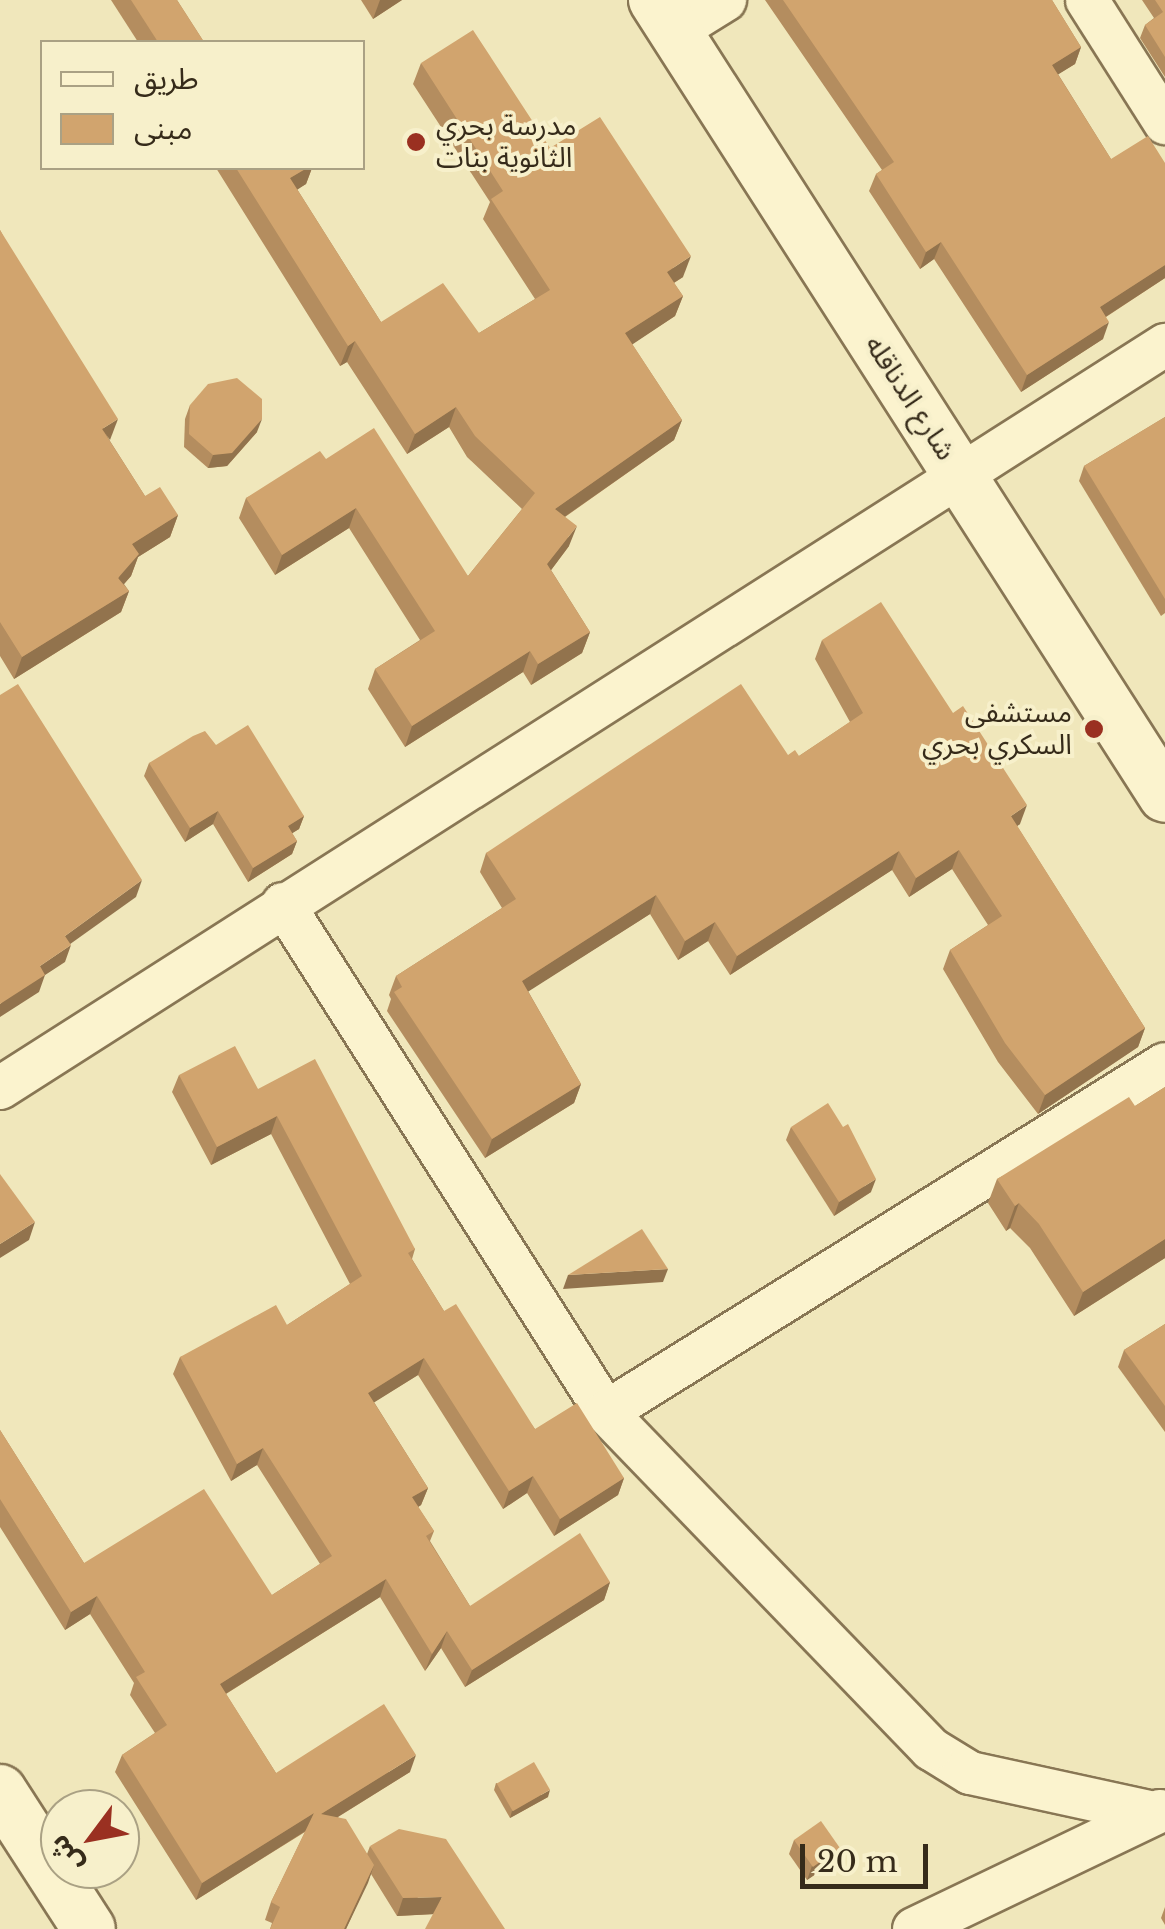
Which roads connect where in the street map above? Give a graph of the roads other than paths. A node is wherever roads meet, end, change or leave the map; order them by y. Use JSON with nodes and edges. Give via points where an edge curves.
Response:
{"nodes":[{"id":1,"x":724,"y":0,"type":"edge"},
{"id":2,"x":1087,"y":0,"type":"edge"},
{"id":3,"x":665,"y":16,"type":"edge"},
{"id":4,"x":1165,"y":123,"type":"edge"},
{"id":5,"x":1165,"y":345,"type":"edge"},
{"id":6,"x":960,"y":476,"type":"junction"},
{"id":7,"x":1165,"y":796,"type":"edge"},
{"id":8,"x":283,"y":904,"type":"junction"},
{"id":9,"x":1165,"y":1064,"type":"edge"},
{"id":10,"x":0,"y":1088,"type":"edge"},
{"id":11,"x":606,"y":1412,"type":"junction"},
{"id":12,"x":2,"y":1800,"type":"edge"},
{"id":13,"x":1160,"y":1811,"type":"edge"},
{"id":14,"x":89,"y":1929,"type":"edge"},
{"id":15,"x":914,"y":1929,"type":"edge"}],
"edges":[{"from":1,"to":3,"type":"street"},
{"from":2,"to":4,"type":"street"},
{"from":3,"to":6,"type":"street","name":"شارع الدناقله"},
{"from":5,"to":6,"type":"street"},
{"from":6,"to":7,"type":"street","name":"شارع الدناقله"},
{"from":6,"to":8,"type":"street"},
{"from":8,"to":10,"type":"street"},
{"from":8,"to":11,"type":"street"},
{"from":9,"to":11,"type":"street"},
{"from":11,"to":13,"type":"street","via":[[931,1749],[970,1773]]},
{"from":12,"to":14,"type":"street"},
{"from":13,"to":15,"type":"street"}]}
